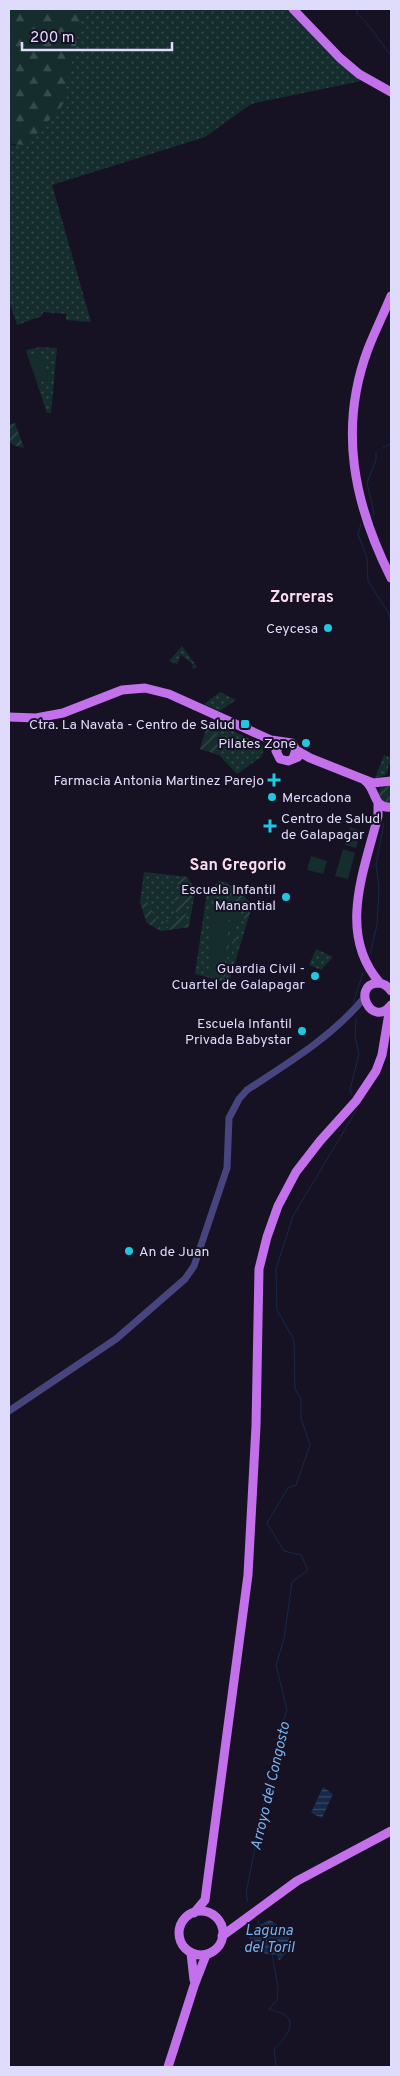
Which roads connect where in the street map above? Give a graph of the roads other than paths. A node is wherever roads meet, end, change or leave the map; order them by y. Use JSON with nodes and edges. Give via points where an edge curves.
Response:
{"nodes":[{"id":1,"x":293,"y":9,"type":"edge"},
{"id":2,"x":391,"y":92,"type":"edge"},
{"id":3,"x":391,"y":296,"type":"edge"},
{"id":4,"x":391,"y":578,"type":"edge"},
{"id":5,"x":9,"y":717,"type":"edge"},
{"id":6,"x":279,"y":745,"type":"junction"},
{"id":7,"x":295,"y":754,"type":"junction"},
{"id":8,"x":362,"y":779,"type":"junction"},
{"id":9,"x":388,"y":780,"type":"edge"},
{"id":10,"x":374,"y":794,"type":"junction"},
{"id":11,"x":378,"y":803,"type":"junction"},
{"id":12,"x":391,"y":807,"type":"edge"},
{"id":13,"x":376,"y":824,"type":"junction"},
{"id":14,"x":369,"y":968,"type":"junction"},
{"id":15,"x":380,"y":983,"type":"junction"},
{"id":16,"x":391,"y":991,"type":"edge"},
{"id":17,"x":366,"y":993,"type":"junction"},
{"id":18,"x":390,"y":1006,"type":"edge"},
{"id":19,"x":374,"y":1011,"type":"junction"},
{"id":20,"x":350,"y":1014,"type":"junction"},
{"id":21,"x":385,"y":1029,"type":"junction"},
{"id":22,"x":9,"y":1411,"type":"edge"},
{"id":23,"x":391,"y":1832,"type":"edge"},
{"id":24,"x":205,"y":1900,"type":"junction"},
{"id":25,"x":194,"y":1913,"type":"junction"},
{"id":26,"x":215,"y":1918,"type":"junction"},
{"id":27,"x":245,"y":1918,"type":"junction"},
{"id":28,"x":222,"y":1936,"type":"junction"},
{"id":29,"x":191,"y":1953,"type":"junction"},
{"id":30,"x":206,"y":1954,"type":"junction"},
{"id":31,"x":194,"y":1986,"type":"junction"},
{"id":32,"x":168,"y":2067,"type":"edge"}],
"edges":[{"from":1,"to":2,"type":"main road","via":[[359,74]]},
{"from":3,"to":4,"type":"main road","via":[[368,350],[358,389],[352,438],[360,502]]},
{"from":5,"to":6,"type":"main road","via":[[36,718],[63,713],[122,690],[145,688],[169,694]]},
{"from":6,"to":7,"type":"main road","via":[[292,743]]},
{"from":6,"to":7,"type":"main road","via":[[278,756],[282,760]]},
{"from":7,"to":8,"type":"main road"},
{"from":8,"to":9,"type":"main road","via":[[372,783]]},
{"from":8,"to":10,"type":"main road"},
{"from":9,"to":10,"type":"main road"},
{"from":10,"to":11,"type":"main road"},
{"from":11,"to":12,"type":"main road"},
{"from":11,"to":13,"type":"main road"},
{"from":12,"to":13,"type":"main road"},
{"from":13,"to":14,"type":"main road","via":[[359,887],[356,916],[358,937]]},
{"from":14,"to":15,"type":"main road"},
{"from":14,"to":17,"type":"main road"},
{"from":15,"to":16,"type":"main road"},
{"from":15,"to":17,"type":"main road","via":[[373,984]]},
{"from":17,"to":19,"type":"main road","via":[[367,1006]]},
{"from":17,"to":20,"type":"street"},
{"from":18,"to":19,"type":"main road","via":[[382,1012]]},
{"from":18,"to":21,"type":"main road"},
{"from":19,"to":20,"type":"street","via":[[360,1010]]},
{"from":19,"to":21,"type":"main road"},
{"from":20,"to":22,"type":"street","via":[[324,1038],[248,1090],[232,1109],[227,1126],[227,1168],[194,1266],[185,1279],[116,1339]]},
{"from":21,"to":24,"type":"main road","via":[[382,1055],[368,1085],[296,1172],[278,1206],[260,1269],[248,1575]]},
{"from":23,"to":27,"type":"main road","via":[[297,1881]]},
{"from":24,"to":25,"type":"main road"},
{"from":24,"to":26,"type":"main road"},
{"from":25,"to":26,"type":"main road","via":[[204,1912]]},
{"from":25,"to":29,"type":"main road","via":[[182,1923],[179,1933],[182,1945]]},
{"from":26,"to":27,"type":"main road","via":[[232,1922]]},
{"from":26,"to":28,"type":"main road"},
{"from":27,"to":28,"type":"main road"},
{"from":28,"to":30,"type":"main road","via":[[215,1950]]},
{"from":29,"to":30,"type":"main road"},
{"from":29,"to":31,"type":"main road"},
{"from":30,"to":31,"type":"main road"},
{"from":31,"to":32,"type":"main road"}]}
